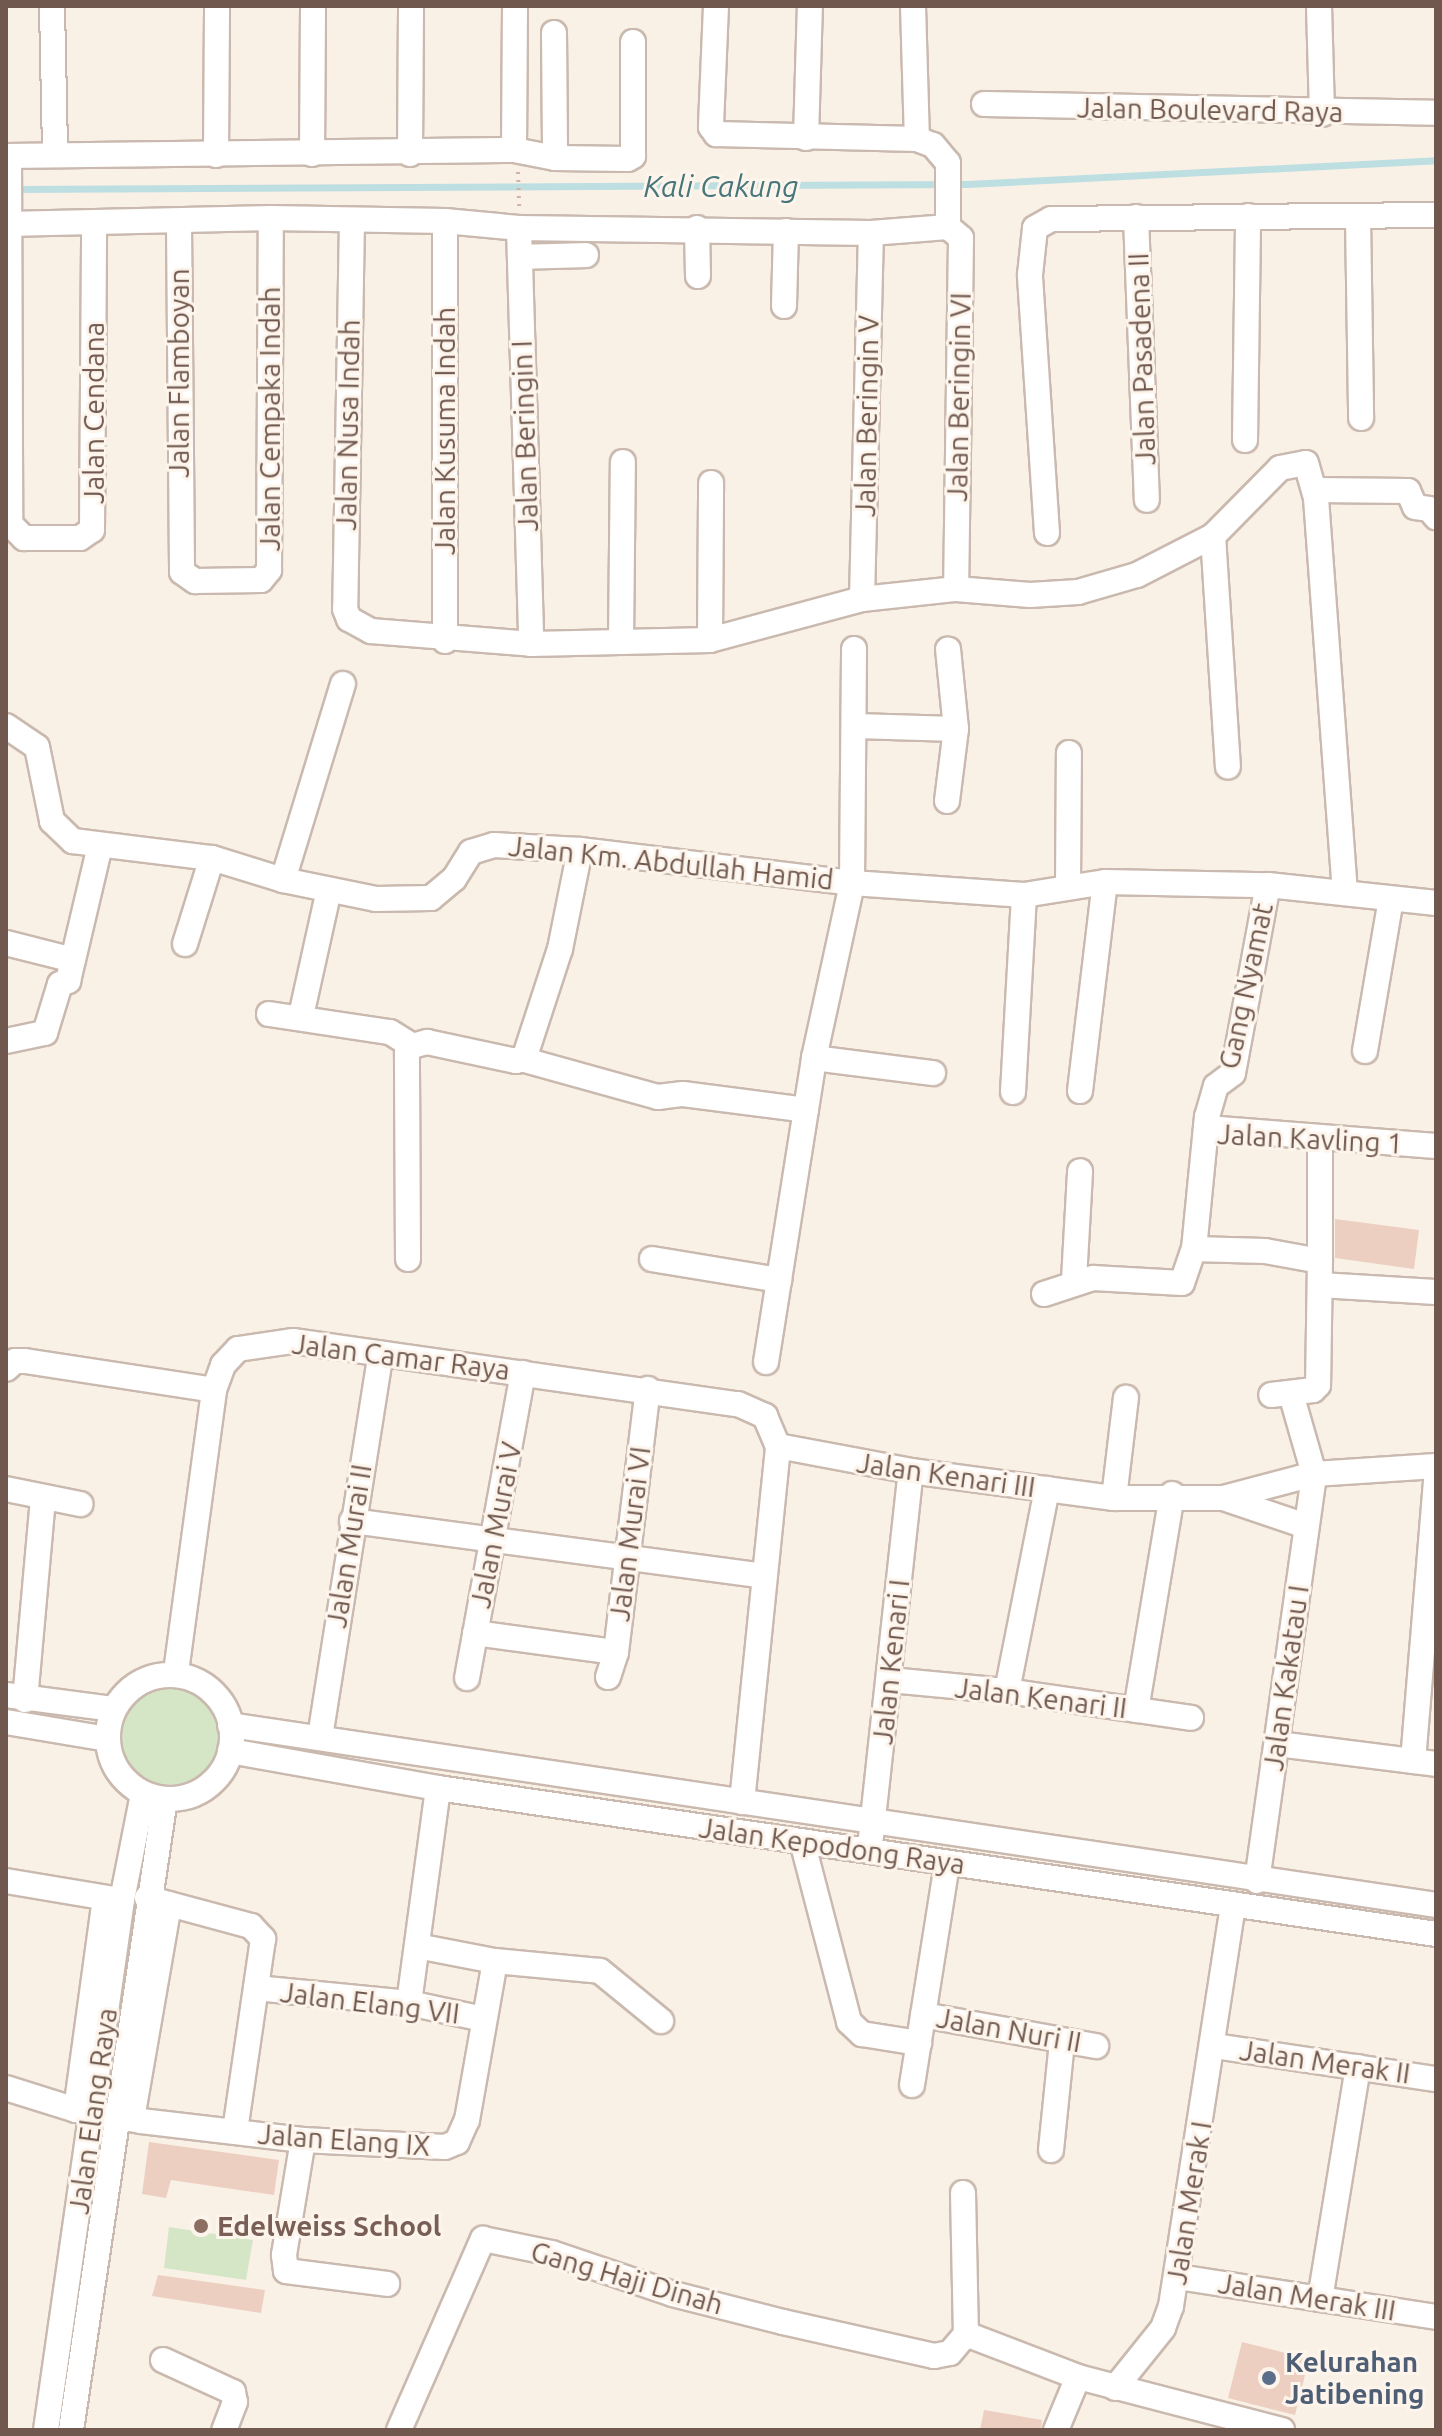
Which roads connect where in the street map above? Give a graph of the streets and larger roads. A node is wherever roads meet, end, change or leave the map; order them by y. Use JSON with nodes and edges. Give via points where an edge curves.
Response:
{"nodes":[{"id":1,"x":52,"y":6,"type":"edge"},
{"id":2,"x":217,"y":6,"type":"edge"},
{"id":3,"x":313,"y":6,"type":"edge"},
{"id":4,"x":411,"y":6,"type":"edge"},
{"id":5,"x":515,"y":6,"type":"edge"},
{"id":6,"x":716,"y":6,"type":"edge"},
{"id":7,"x":810,"y":6,"type":"edge"},
{"id":8,"x":913,"y":6,"type":"edge"},
{"id":9,"x":1319,"y":6,"type":"edge"},
{"id":10,"x":1333,"y":6,"type":"edge"},
{"id":11,"x":554,"y":33,"type":"dead end"},
{"id":12,"x":633,"y":42,"type":"dead end"},
{"id":13,"x":984,"y":104,"type":"dead end"},
{"id":14,"x":1436,"y":113,"type":"edge"},
{"id":15,"x":1328,"y":114,"type":"junction"},
{"id":16,"x":806,"y":138,"type":"junction"},
{"id":17,"x":917,"y":139,"type":"junction"},
{"id":18,"x":312,"y":154,"type":"junction"},
{"id":19,"x":410,"y":154,"type":"junction"},
{"id":20,"x":55,"y":155,"type":"junction"},
{"id":21,"x":216,"y":155,"type":"junction"},
{"id":22,"x":516,"y":157,"type":"junction"},
{"id":23,"x":550,"y":157,"type":"junction"},
{"id":24,"x":9,"y":161,"type":"edge"},
{"id":25,"x":1436,"y":215,"type":"edge"},
{"id":26,"x":1248,"y":216,"type":"junction"},
{"id":27,"x":1136,"y":217,"type":"junction"},
{"id":28,"x":271,"y":218,"type":"junction"},
{"id":29,"x":1358,"y":218,"type":"junction"},
{"id":30,"x":352,"y":220,"type":"junction"},
{"id":31,"x":947,"y":220,"type":"junction"},
{"id":32,"x":10,"y":221,"type":"edge"},
{"id":33,"x":445,"y":221,"type":"junction"},
{"id":34,"x":519,"y":223,"type":"junction"},
{"id":35,"x":94,"y":224,"type":"junction"},
{"id":36,"x":179,"y":224,"type":"junction"},
{"id":37,"x":697,"y":228,"type":"junction"},
{"id":38,"x":786,"y":231,"type":"junction"},
{"id":39,"x":871,"y":233,"type":"junction"},
{"id":40,"x":586,"y":255,"type":"dead end"},
{"id":41,"x":520,"y":257,"type":"junction"},
{"id":42,"x":698,"y":276,"type":"dead end"},
{"id":43,"x":784,"y":306,"type":"dead end"},
{"id":44,"x":1361,"y":418,"type":"dead end"},
{"id":45,"x":1245,"y":440,"type":"dead end"},
{"id":46,"x":623,"y":462,"type":"dead end"},
{"id":47,"x":711,"y":483,"type":"dead end"},
{"id":48,"x":1315,"y":490,"type":"junction"},
{"id":49,"x":1147,"y":500,"type":"dead end"},
{"id":50,"x":1436,"y":517,"type":"edge"},
{"id":51,"x":178,"y":523,"type":"joint"},
{"id":52,"x":1047,"y":533,"type":"dead end"},
{"id":53,"x":1213,"y":536,"type":"junction"},
{"id":54,"x":956,"y":589,"type":"junction"},
{"id":55,"x":862,"y":599,"type":"junction"},
{"id":56,"x":710,"y":640,"type":"junction"},
{"id":57,"x":445,"y":641,"type":"junction"},
{"id":58,"x":621,"y":642,"type":"junction"},
{"id":59,"x":531,"y":644,"type":"junction"},
{"id":60,"x":854,"y":649,"type":"dead end"},
{"id":61,"x":948,"y":649,"type":"dead end"},
{"id":62,"x":343,"y":684,"type":"dead end"},
{"id":63,"x":6,"y":726,"type":"edge"},
{"id":64,"x":855,"y":726,"type":"junction"},
{"id":65,"x":956,"y":729,"type":"junction"},
{"id":66,"x":1069,"y":753,"type":"dead end"},
{"id":67,"x":1228,"y":767,"type":"dead end"},
{"id":68,"x":947,"y":801,"type":"dead end"},
{"id":69,"x":100,"y":846,"type":"junction"},
{"id":70,"x":580,"y":850,"type":"junction"},
{"id":71,"x":212,"y":858,"type":"junction"},
{"id":72,"x":283,"y":880,"type":"junction"},
{"id":73,"x":1105,"y":882,"type":"junction"},
{"id":74,"x":852,"y":883,"type":"junction"},
{"id":75,"x":1268,"y":885,"type":"junction"},
{"id":76,"x":1068,"y":886,"type":"junction"},
{"id":77,"x":329,"y":890,"type":"junction"},
{"id":78,"x":1345,"y":893,"type":"junction"},
{"id":79,"x":1024,"y":895,"type":"junction"},
{"id":80,"x":1391,"y":899,"type":"junction"},
{"id":81,"x":1436,"y":903,"type":"edge"},
{"id":82,"x":6,"y":943,"type":"edge"},
{"id":83,"x":185,"y":944,"type":"dead end"},
{"id":84,"x":73,"y":960,"type":"junction"},
{"id":85,"x":269,"y":1014,"type":"dead end"},
{"id":86,"x":301,"y":1016,"type":"junction"},
{"id":87,"x":6,"y":1041,"type":"edge"},
{"id":88,"x":412,"y":1046,"type":"junction"},
{"id":89,"x":1365,"y":1051,"type":"dead end"},
{"id":90,"x":814,"y":1058,"type":"junction"},
{"id":91,"x":521,"y":1059,"type":"junction"},
{"id":92,"x":933,"y":1073,"type":"dead end"},
{"id":93,"x":1080,"y":1091,"type":"dead end"},
{"id":94,"x":1013,"y":1092,"type":"dead end"},
{"id":95,"x":806,"y":1110,"type":"junction"},
{"id":96,"x":1206,"y":1128,"type":"junction"},
{"id":97,"x":1320,"y":1139,"type":"junction"},
{"id":98,"x":1436,"y":1146,"type":"edge"},
{"id":99,"x":1080,"y":1171,"type":"dead end"},
{"id":100,"x":1194,"y":1249,"type":"junction"},
{"id":101,"x":408,"y":1259,"type":"dead end"},
{"id":102,"x":652,"y":1259,"type":"dead end"},
{"id":103,"x":1320,"y":1273,"type":"junction"},
{"id":104,"x":779,"y":1280,"type":"junction"},
{"id":105,"x":1074,"y":1280,"type":"junction"},
{"id":106,"x":1436,"y":1292,"type":"edge"},
{"id":107,"x":1044,"y":1294,"type":"dead end"},
{"id":108,"x":381,"y":1354,"type":"junction"},
{"id":109,"x":766,"y":1362,"type":"dead end"},
{"id":110,"x":6,"y":1369,"type":"edge"},
{"id":111,"x":523,"y":1373,"type":"junction"},
{"id":112,"x":648,"y":1389,"type":"junction"},
{"id":113,"x":214,"y":1390,"type":"junction"},
{"id":114,"x":1126,"y":1398,"type":"dead end"},
{"id":115,"x":778,"y":1446,"type":"junction"},
{"id":116,"x":1436,"y":1466,"type":"edge"},
{"id":117,"x":911,"y":1471,"type":"junction"},
{"id":118,"x":1314,"y":1474,"type":"junction"},
{"id":119,"x":1436,"y":1479,"type":"edge"},
{"id":120,"x":6,"y":1489,"type":"edge"},
{"id":121,"x":1047,"y":1489,"type":"junction"},
{"id":122,"x":1172,"y":1494,"type":"junction"},
{"id":123,"x":1114,"y":1498,"type":"junction"},
{"id":124,"x":1223,"y":1498,"type":"junction"},
{"id":125,"x":43,"y":1500,"type":"junction"},
{"id":126,"x":80,"y":1504,"type":"dead end"},
{"id":127,"x":352,"y":1521,"type":"junction"},
{"id":128,"x":1306,"y":1526,"type":"junction"},
{"id":129,"x":495,"y":1538,"type":"junction"},
{"id":130,"x":1433,"y":1553,"type":"edge"},
{"id":131,"x":627,"y":1557,"type":"junction"},
{"id":132,"x":763,"y":1576,"type":"junction"},
{"id":133,"x":475,"y":1633,"type":"junction"},
{"id":134,"x":616,"y":1652,"type":"junction"},
{"id":135,"x":176,"y":1672,"type":"junction"},
{"id":136,"x":608,"y":1677,"type":"dead end"},
{"id":137,"x":467,"y":1678,"type":"dead end"},
{"id":138,"x":890,"y":1680,"type":"junction"},
{"id":139,"x":1007,"y":1691,"type":"junction"},
{"id":140,"x":15,"y":1698,"type":"edge"},
{"id":141,"x":114,"y":1709,"type":"junction"},
{"id":142,"x":1136,"y":1710,"type":"junction"},
{"id":143,"x":1191,"y":1718,"type":"dead end"},
{"id":144,"x":6,"y":1722,"type":"edge"},
{"id":145,"x":230,"y":1725,"type":"junction"},
{"id":146,"x":320,"y":1737,"type":"junction"},
{"id":147,"x":108,"y":1739,"type":"junction"},
{"id":148,"x":1278,"y":1744,"type":"junction"},
{"id":149,"x":230,"y":1751,"type":"junction"},
{"id":150,"x":1424,"y":1762,"type":"edge"},
{"id":151,"x":438,"y":1788,"type":"junction"},
{"id":152,"x":154,"y":1796,"type":"junction"},
{"id":153,"x":742,"y":1802,"type":"junction"},
{"id":154,"x":873,"y":1822,"type":"junction"},
{"id":155,"x":802,"y":1841,"type":"junction"},
{"id":156,"x":869,"y":1852,"type":"junction"},
{"id":157,"x":947,"y":1863,"type":"junction"},
{"id":158,"x":1217,"y":1875,"type":"junction"},
{"id":159,"x":6,"y":1881,"type":"edge"},
{"id":160,"x":1264,"y":1882,"type":"junction"},
{"id":161,"x":114,"y":1899,"type":"junction"},
{"id":162,"x":158,"y":1901,"type":"junction"},
{"id":163,"x":1223,"y":1903,"type":"junction"},
{"id":164,"x":1436,"y":1905,"type":"edge"},
{"id":165,"x":1267,"y":1909,"type":"junction"},
{"id":166,"x":1436,"y":1934,"type":"edge"},
{"id":167,"x":417,"y":1946,"type":"junction"},
{"id":168,"x":495,"y":1961,"type":"junction"},
{"id":169,"x":256,"y":1988,"type":"junction"},
{"id":170,"x":409,"y":2003,"type":"junction"},
{"id":171,"x":923,"y":2015,"type":"junction"},
{"id":172,"x":483,"y":2019,"type":"junction"},
{"id":173,"x":661,"y":2021,"type":"dead end"},
{"id":174,"x":1062,"y":2041,"type":"junction"},
{"id":175,"x":919,"y":2043,"type":"junction"},
{"id":176,"x":1096,"y":2046,"type":"dead end"},
{"id":177,"x":1214,"y":2046,"type":"junction"},
{"id":178,"x":1358,"y":2067,"type":"junction"},
{"id":179,"x":1436,"y":2079,"type":"edge"},
{"id":180,"x":912,"y":2085,"type":"dead end"},
{"id":181,"x":6,"y":2088,"type":"edge"},
{"id":182,"x":112,"y":2112,"type":"junction"},
{"id":183,"x":235,"y":2131,"type":"junction"},
{"id":184,"x":303,"y":2140,"type":"junction"},
{"id":185,"x":1051,"y":2150,"type":"dead end"},
{"id":186,"x":963,"y":2193,"type":"dead end"},
{"id":187,"x":1178,"y":2277,"type":"junction"},
{"id":188,"x":387,"y":2284,"type":"dead end"},
{"id":189,"x":1320,"y":2299,"type":"junction"},
{"id":190,"x":1436,"y":2317,"type":"edge"},
{"id":191,"x":966,"y":2334,"type":"junction"},
{"id":192,"x":163,"y":2360,"type":"dead end"},
{"id":193,"x":1078,"y":2377,"type":"junction"},
{"id":194,"x":1115,"y":2388,"type":"junction"},
{"id":195,"x":46,"y":2430,"type":"edge"},
{"id":196,"x":71,"y":2430,"type":"edge"},
{"id":197,"x":224,"y":2430,"type":"edge"},
{"id":198,"x":399,"y":2430,"type":"edge"},
{"id":199,"x":1056,"y":2430,"type":"edge"},
{"id":200,"x":1282,"y":2430,"type":"edge"}],
"edges":[{"from":1,"to":20,"type":"street"},
{"from":2,"to":21,"type":"street"},
{"from":3,"to":18,"type":"street"},
{"from":4,"to":19,"type":"street"},
{"from":5,"to":22,"type":"street"},
{"from":6,"to":16,"type":"street","via":[[711,127],[726,136]]},
{"from":7,"to":16,"type":"street"},
{"from":8,"to":17,"type":"street"},
{"from":9,"to":15,"type":"street"},
{"from":10,"to":15,"type":"street"},
{"from":11,"to":23,"type":"street"},
{"from":12,"to":23,"type":"street","via":[[633,156]]},
{"from":13,"to":15,"type":"street","name":"Jalan Boulevard Raya"},
{"from":14,"to":15,"type":"street","name":"Jalan Boulevard Raya"},
{"from":16,"to":17,"type":"street"},
{"from":17,"to":31,"type":"street","via":[[933,145],[948,163]]},
{"from":18,"to":19,"type":"street"},
{"from":18,"to":21,"type":"street"},
{"from":19,"to":22,"type":"street"},
{"from":20,"to":21,"type":"street"},
{"from":20,"to":24,"type":"street"},
{"from":22,"to":23,"type":"street"},
{"from":24,"to":32,"type":"street"},
{"from":25,"to":29,"type":"street"},
{"from":26,"to":27,"type":"street"},
{"from":26,"to":29,"type":"street"},
{"from":26,"to":45,"type":"street"},
{"from":27,"to":49,"type":"street","name":"Jalan Pasadena II"},
{"from":27,"to":52,"type":"street","via":[[1051,219],[1031,236]]},
{"from":28,"to":30,"type":"street"},
{"from":28,"to":36,"type":"street"},
{"from":28,"to":51,"type":"street","name":"Jalan Cempaka Indah","via":[[266,577],[213,582],[186,578]]},
{"from":29,"to":44,"type":"street"},
{"from":30,"to":33,"type":"street"},
{"from":30,"to":57,"type":"street","name":"Jalan Nusa Indah","via":[[345,609],[371,631]]},
{"from":31,"to":39,"type":"street"},
{"from":31,"to":54,"type":"street","name":"Jalan Beringin VI","via":[[961,238]]},
{"from":32,"to":35,"type":"street"},
{"from":32,"to":35,"type":"street","name":"Jalan Cendana","via":[[10,524],[24,538],[80,538],[92,530]]},
{"from":33,"to":34,"type":"street"},
{"from":33,"to":57,"type":"street","name":"Jalan Kusuma Indah"},
{"from":34,"to":37,"type":"street"},
{"from":34,"to":41,"type":"street","name":"Jalan Beringin I"},
{"from":35,"to":36,"type":"street"},
{"from":36,"to":51,"type":"street","name":"Jalan Flamboyan"},
{"from":37,"to":38,"type":"street"},
{"from":37,"to":42,"type":"street"},
{"from":38,"to":39,"type":"street"},
{"from":38,"to":43,"type":"street"},
{"from":39,"to":55,"type":"street","name":"Jalan Beringin V"},
{"from":40,"to":41,"type":"street"},
{"from":41,"to":59,"type":"street","name":"Jalan Beringin I"},
{"from":46,"to":58,"type":"street"},
{"from":47,"to":56,"type":"street"},
{"from":48,"to":50,"type":"street","via":[[1408,491],[1415,507],[1429,509]]},
{"from":48,"to":53,"type":"street","via":[[1306,463],[1280,468]]},
{"from":48,"to":78,"type":"street"},
{"from":53,"to":54,"type":"street","via":[[1137,575],[1078,592],[1030,595]]},
{"from":53,"to":67,"type":"street"},
{"from":54,"to":55,"type":"street"},
{"from":55,"to":56,"type":"street"},
{"from":56,"to":58,"type":"street"},
{"from":57,"to":59,"type":"street"},
{"from":58,"to":59,"type":"street"},
{"from":60,"to":64,"type":"street"},
{"from":61,"to":65,"type":"street"},
{"from":62,"to":72,"type":"street"},
{"from":63,"to":69,"type":"street","name":"Jalan Km. Abdullah Hamid","via":[[37,747],[52,821],[73,841]]},
{"from":64,"to":65,"type":"street"},
{"from":64,"to":74,"type":"street"},
{"from":65,"to":68,"type":"street"},
{"from":66,"to":76,"type":"street"},
{"from":69,"to":71,"type":"street","name":"Jalan Km. Abdullah Hamid"},
{"from":69,"to":84,"type":"street"},
{"from":70,"to":74,"type":"street","name":"Jalan Km. Abdullah Hamid"},
{"from":70,"to":77,"type":"street","name":"Jalan Km. Abdullah Hamid","via":[[482,847],[471,852],[443,891],[414,902]]},
{"from":70,"to":91,"type":"street","via":[[560,949]]},
{"from":71,"to":72,"type":"street","name":"Jalan Km. Abdullah Hamid"},
{"from":71,"to":83,"type":"street"},
{"from":72,"to":77,"type":"street","name":"Jalan Km. Abdullah Hamid"},
{"from":73,"to":75,"type":"street","name":"Jalan Km. Abdullah Hamid"},
{"from":73,"to":76,"type":"street","name":"Jalan Km. Abdullah Hamid"},
{"from":73,"to":93,"type":"street"},
{"from":74,"to":79,"type":"street","name":"Jalan Km. Abdullah Hamid"},
{"from":74,"to":90,"type":"street"},
{"from":75,"to":78,"type":"street","name":"Jalan Km. Abdullah Hamid"},
{"from":75,"to":96,"type":"street","name":"Gang Nyamat","via":[[1233,1073],[1216,1086]]},
{"from":76,"to":79,"type":"street","name":"Jalan Km. Abdullah Hamid"},
{"from":77,"to":86,"type":"street"},
{"from":78,"to":80,"type":"street","name":"Jalan Km. Abdullah Hamid"},
{"from":79,"to":94,"type":"street"},
{"from":80,"to":81,"type":"street","name":"Jalan Km. Abdullah Hamid"},
{"from":80,"to":89,"type":"street"},
{"from":82,"to":84,"type":"street"},
{"from":84,"to":87,"type":"street","via":[[45,1033]]},
{"from":85,"to":86,"type":"street"},
{"from":86,"to":88,"type":"street","via":[[390,1032]]},
{"from":88,"to":91,"type":"street","via":[[427,1042]]},
{"from":88,"to":101,"type":"street","via":[[404,1081],[411,1200]]},
{"from":90,"to":92,"type":"street"},
{"from":90,"to":95,"type":"street"},
{"from":91,"to":95,"type":"street","via":[[658,1097],[683,1094]]},
{"from":95,"to":104,"type":"street"},
{"from":96,"to":97,"type":"street","name":"Jalan Kavling 1"},
{"from":96,"to":100,"type":"street","name":"Jalan Kavling 1"},
{"from":97,"to":98,"type":"street","name":"Jalan Kavling 1"},
{"from":97,"to":103,"type":"street"},
{"from":99,"to":105,"type":"street"},
{"from":100,"to":103,"type":"street","via":[[1265,1251]]},
{"from":100,"to":105,"type":"street","name":"Jalan Kavling 1","via":[[1182,1283]]},
{"from":102,"to":104,"type":"street"},
{"from":103,"to":106,"type":"street"},
{"from":103,"to":118,"type":"street","via":[[1320,1377],[1291,1393]]},
{"from":104,"to":109,"type":"street"},
{"from":105,"to":107,"type":"street"},
{"from":108,"to":111,"type":"street","name":"Jalan Camar Raya"},
{"from":108,"to":113,"type":"street","name":"Jalan Camar Raya","via":[[293,1341],[248,1346],[223,1365]]},
{"from":108,"to":127,"type":"street","name":"Jalan Murai II"},
{"from":110,"to":113,"type":"street","via":[[25,1361]]},
{"from":111,"to":112,"type":"street","name":"Jalan Camar Raya"},
{"from":111,"to":129,"type":"street","name":"Jalan Murai V"},
{"from":112,"to":115,"type":"street","name":"Jalan Camar Raya","via":[[738,1404],[765,1416]]},
{"from":112,"to":131,"type":"street","name":"Jalan Murai VI"},
{"from":113,"to":135,"type":"street","name":"Jalan Camar Raya"},
{"from":114,"to":123,"type":"street"},
{"from":115,"to":117,"type":"street","name":"Jalan Kenari III"},
{"from":115,"to":132,"type":"street"},
{"from":116,"to":118,"type":"street","name":"Jalan Kenari III"},
{"from":117,"to":121,"type":"street","name":"Jalan Kenari III"},
{"from":117,"to":138,"type":"street","name":"Jalan Kenari I"},
{"from":118,"to":124,"type":"street","name":"Jalan Kenari III"},
{"from":118,"to":128,"type":"street","name":"Jalan Kakatau I"},
{"from":119,"to":130,"type":"street"},
{"from":120,"to":125,"type":"street"},
{"from":121,"to":123,"type":"street","name":"Jalan Kenari III"},
{"from":121,"to":139,"type":"street"},
{"from":122,"to":123,"type":"street","name":"Jalan Kenari III"},
{"from":122,"to":124,"type":"street","name":"Jalan Kenari III"},
{"from":122,"to":142,"type":"street"},
{"from":124,"to":128,"type":"street","name":"Jalan Kenari III"},
{"from":125,"to":126,"type":"street"},
{"from":125,"to":140,"type":"street"},
{"from":127,"to":129,"type":"street"},
{"from":127,"to":146,"type":"street","name":"Jalan Murai II"},
{"from":128,"to":148,"type":"street","name":"Jalan Kakatau I"},
{"from":129,"to":131,"type":"street"},
{"from":129,"to":133,"type":"street","name":"Jalan Murai V"},
{"from":130,"to":150,"type":"street"},
{"from":131,"to":132,"type":"street"},
{"from":131,"to":134,"type":"street","name":"Jalan Murai VI"},
{"from":132,"to":153,"type":"street"},
{"from":133,"to":134,"type":"street"},
{"from":133,"to":137,"type":"street","name":"Jalan Murai V"},
{"from":134,"to":136,"type":"street","name":"Jalan Murai VI"},
{"from":135,"to":141,"type":"street","via":[[141,1682]]},
{"from":135,"to":145,"type":"street","via":[[212,1692]]},
{"from":138,"to":139,"type":"street","name":"Jalan Kenari II"},
{"from":138,"to":154,"type":"street","name":"Jalan Kenari I"},
{"from":139,"to":142,"type":"street","name":"Jalan Kenari II"},
{"from":140,"to":141,"type":"street"},
{"from":141,"to":147,"type":"street"},
{"from":142,"to":143,"type":"street","name":"Jalan Kenari II"},
{"from":144,"to":147,"type":"street"},
{"from":145,"to":146,"type":"street","name":"Jalan Kepodong Raya"},
{"from":145,"to":149,"type":"street"},
{"from":146,"to":153,"type":"street","name":"Jalan Kepodong Raya"},
{"from":147,"to":152,"type":"street","via":[[112,1761],[125,1780]]},
{"from":148,"to":150,"type":"street"},
{"from":148,"to":160,"type":"street","name":"Jalan Kakatau I"},
{"from":149,"to":151,"type":"street","name":"Jalan Kepodong Raya"},
{"from":149,"to":152,"type":"street","via":[[206,1787]]},
{"from":151,"to":155,"type":"street","name":"Jalan Kepodong Raya"},
{"from":151,"to":167,"type":"street"},
{"from":152,"to":161,"type":"street","name":"Jalan Elang Raya"},
{"from":152,"to":162,"type":"street","name":"Jalan Elang Raya"},
{"from":153,"to":154,"type":"street","name":"Jalan Kepodong Raya"},
{"from":154,"to":156,"type":"street","name":"Jalan Kenari I"},
{"from":154,"to":158,"type":"street","name":"Jalan Kepodong Raya"},
{"from":155,"to":156,"type":"street","name":"Jalan Kepodong Raya"},
{"from":155,"to":175,"type":"street","via":[[849,2022],[862,2034]]},
{"from":156,"to":157,"type":"street","name":"Jalan Kepodong Raya"},
{"from":157,"to":163,"type":"street","name":"Jalan Kepodong Raya"},
{"from":157,"to":171,"type":"street"},
{"from":158,"to":160,"type":"street","name":"Jalan Kepodong Raya"},
{"from":158,"to":163,"type":"street","name":"Jalan Merak I"},
{"from":159,"to":161,"type":"street"},
{"from":160,"to":164,"type":"street","name":"Jalan Kepodong Raya"},
{"from":160,"to":165,"type":"street","name":"Jalan Kakatau I"},
{"from":161,"to":182,"type":"street","name":"Jalan Elang Raya"},
{"from":162,"to":169,"type":"street","via":[[258,1932],[263,1939]]},
{"from":162,"to":182,"type":"street","name":"Jalan Elang Raya"},
{"from":163,"to":165,"type":"street","name":"Jalan Kepodong Raya"},
{"from":163,"to":177,"type":"street","name":"Jalan Merak I"},
{"from":165,"to":166,"type":"street","name":"Jalan Kepodong Raya"},
{"from":167,"to":168,"type":"street"},
{"from":167,"to":170,"type":"street"},
{"from":168,"to":172,"type":"street","name":"Jalan Elang IX"},
{"from":168,"to":173,"type":"street","via":[[600,1971]]},
{"from":169,"to":170,"type":"street","name":"Jalan Elang VII"},
{"from":169,"to":183,"type":"street"},
{"from":170,"to":172,"type":"street","name":"Jalan Elang VII"},
{"from":171,"to":174,"type":"street","name":"Jalan Nuri II"},
{"from":171,"to":175,"type":"street"},
{"from":172,"to":184,"type":"street","name":"Jalan Elang IX","via":[[467,2120],[457,2142],[421,2150]]},
{"from":174,"to":176,"type":"street","name":"Jalan Nuri II"},
{"from":174,"to":185,"type":"street"},
{"from":175,"to":180,"type":"street"},
{"from":177,"to":178,"type":"street","name":"Jalan Merak II"},
{"from":177,"to":187,"type":"street","name":"Jalan Merak I"},
{"from":178,"to":179,"type":"street","name":"Jalan Merak II"},
{"from":178,"to":189,"type":"street"},
{"from":181,"to":182,"type":"street","name":"Jalan Elang IX"},
{"from":182,"to":183,"type":"street","name":"Jalan Elang IX"},
{"from":182,"to":195,"type":"street","name":"Jalan Elang Raya"},
{"from":182,"to":196,"type":"street","name":"Jalan Elang Raya"},
{"from":183,"to":184,"type":"street","name":"Jalan Elang IX"},
{"from":184,"to":188,"type":"street","via":[[284,2255],[286,2271]]},
{"from":186,"to":191,"type":"street"},
{"from":187,"to":189,"type":"street","name":"Jalan Merak III"},
{"from":187,"to":194,"type":"street","name":"Jalan Merak I","via":[[1163,2328]]},
{"from":189,"to":190,"type":"street","name":"Jalan Merak III"},
{"from":191,"to":193,"type":"street"},
{"from":191,"to":198,"type":"street","name":"Gang Haji Dinah","via":[[950,2353],[934,2356],[728,2308],[552,2253],[483,2239]]},
{"from":192,"to":197,"type":"street","via":[[233,2392]]},
{"from":193,"to":194,"type":"street"},
{"from":193,"to":199,"type":"street"},
{"from":194,"to":200,"type":"street"}]}
